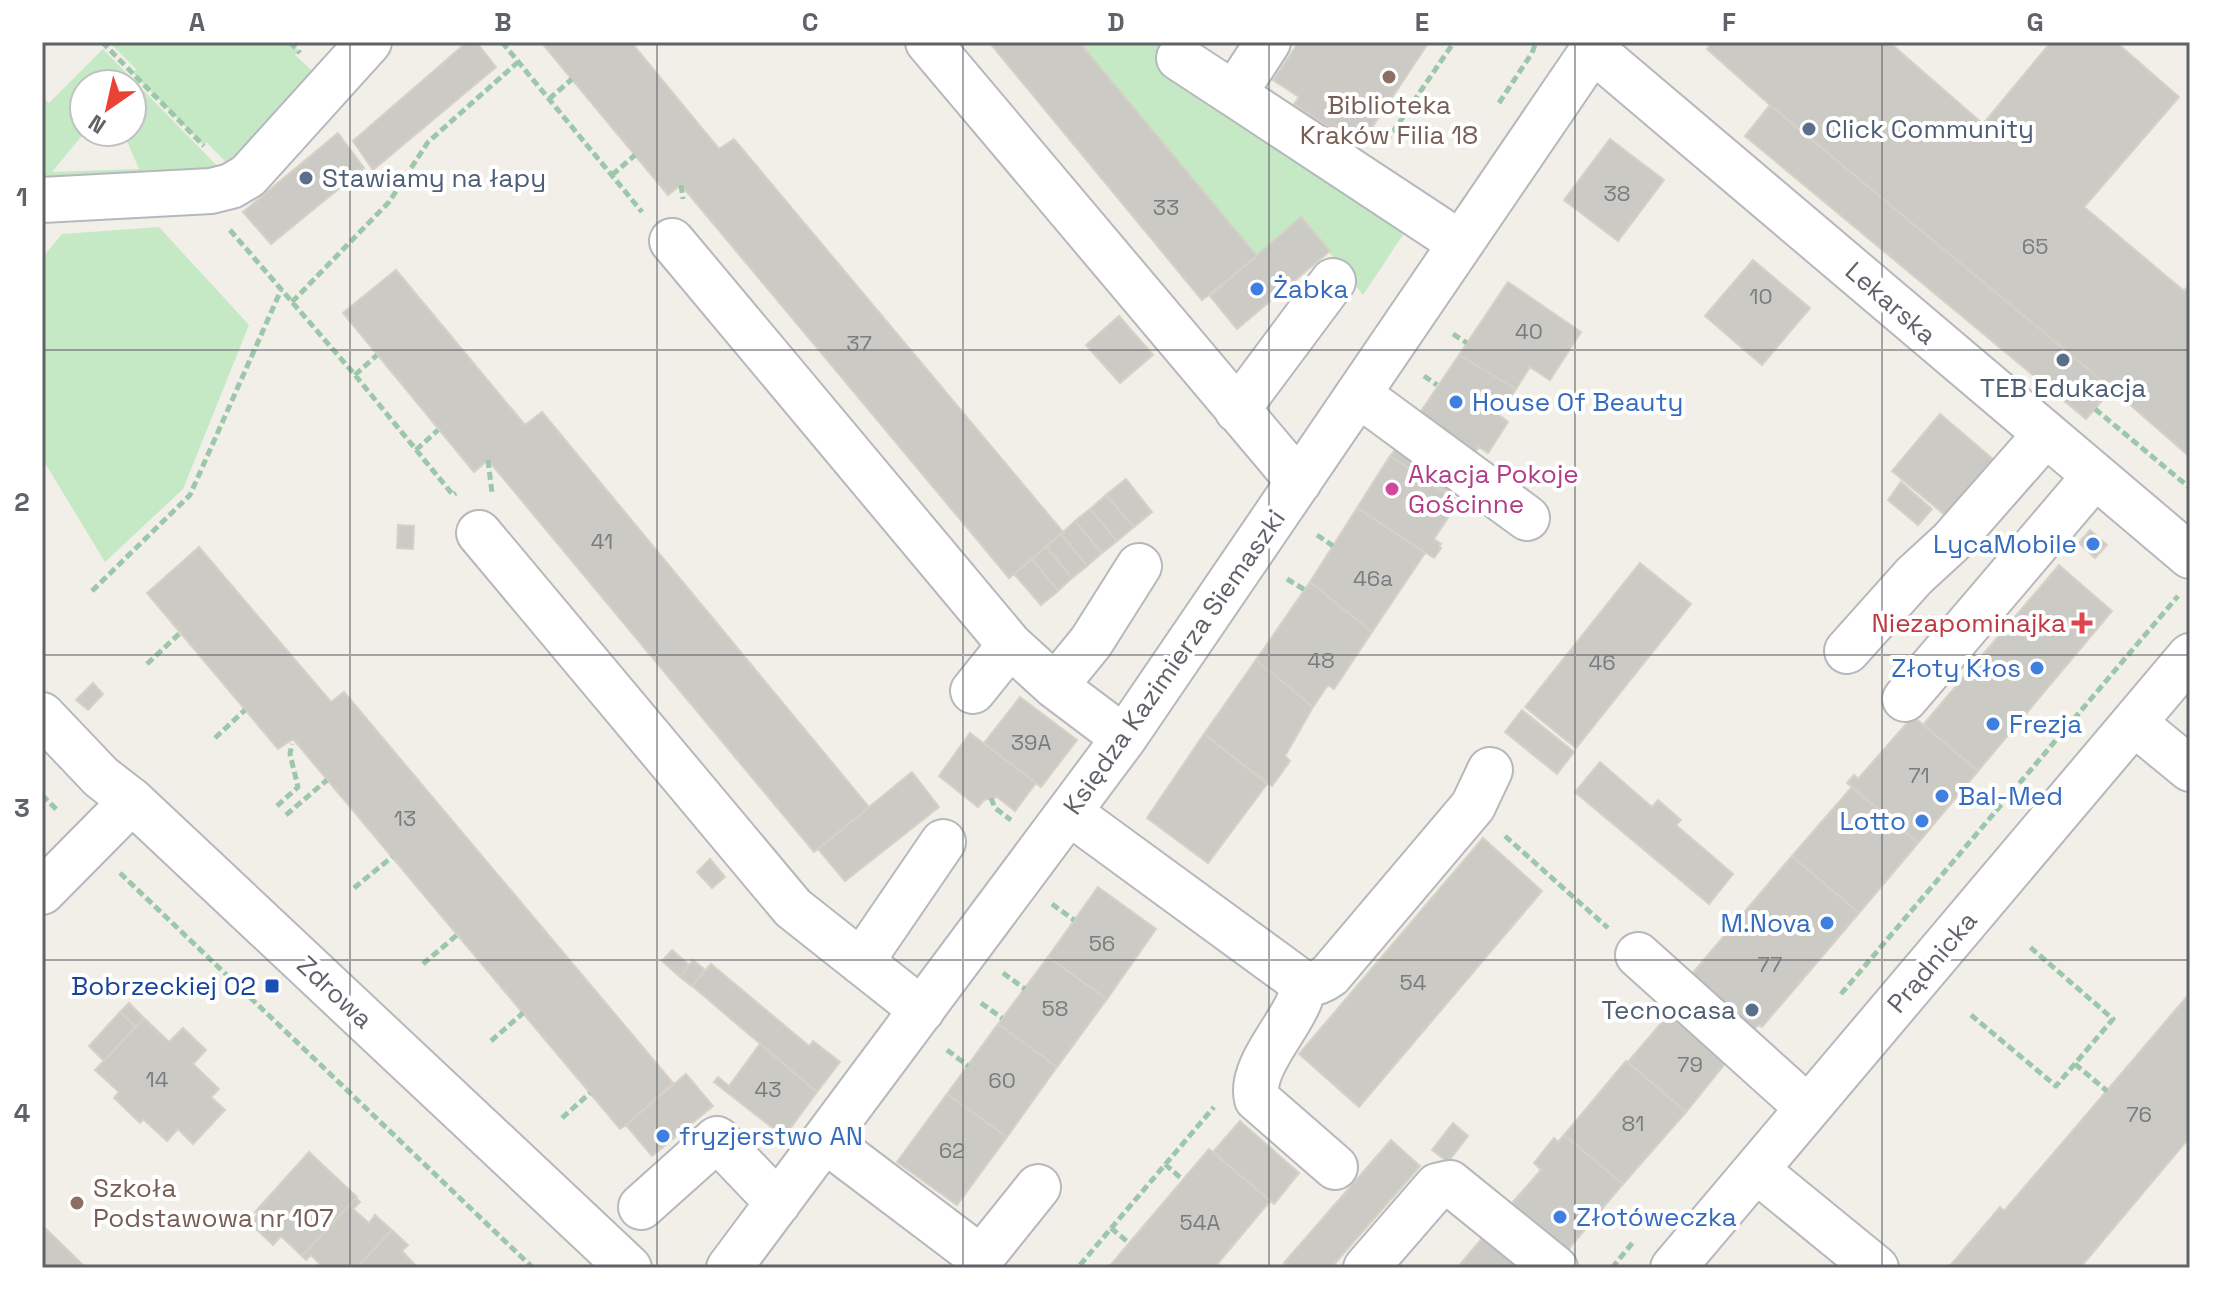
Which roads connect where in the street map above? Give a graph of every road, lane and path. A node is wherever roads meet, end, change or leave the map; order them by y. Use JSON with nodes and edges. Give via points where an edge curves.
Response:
{"nodes":[{"id":1,"x":102,"y":42,"type":"edge"},
{"id":2,"x":290,"y":42,"type":"edge"},
{"id":3,"x":369,"y":42,"type":"edge"},
{"id":4,"x":502,"y":42,"type":"edge"},
{"id":5,"x":928,"y":42,"type":"edge"},
{"id":6,"x":1268,"y":42,"type":"edge"},
{"id":7,"x":1454,"y":42,"type":"edge"},
{"id":8,"x":1536,"y":42,"type":"edge"},
{"id":9,"x":1596,"y":46,"type":"edge"},
{"id":10,"x":299,"y":51,"type":"dead end"},
{"id":11,"x":1179,"y":58,"type":"dead end"},
{"id":12,"x":518,"y":61,"type":"junction"},
{"id":13,"x":572,"y":79,"type":"dead end"},
{"id":14,"x":1511,"y":83,"type":"dead end"},
{"id":15,"x":1234,"y":94,"type":"junction"},
{"id":16,"x":1379,"y":151,"type":"dead end"},
{"id":17,"x":635,"y":155,"type":"dead end"},
{"id":18,"x":612,"y":175,"type":"dead end"},
{"id":19,"x":240,"y":181,"type":"junction"},
{"id":20,"x":42,"y":200,"type":"edge"},
{"id":21,"x":672,"y":241,"type":"dead end"},
{"id":22,"x":1460,"y":243,"type":"junction"},
{"id":23,"x":1333,"y":281,"type":"dead end"},
{"id":24,"x":281,"y":290,"type":"junction"},
{"id":25,"x":292,"y":302,"type":"junction"},
{"id":26,"x":377,"y":355,"type":"dead end"},
{"id":27,"x":1358,"y":394,"type":"junction"},
{"id":28,"x":2095,"y":409,"type":"dead end"},
{"id":29,"x":1237,"y":410,"type":"junction"},
{"id":30,"x":438,"y":430,"type":"dead end"},
{"id":31,"x":2045,"y":435,"type":"junction"},
{"id":32,"x":416,"y":450,"type":"dead end"},
{"id":33,"x":488,"y":460,"type":"dead end"},
{"id":34,"x":2094,"y":477,"type":"junction"},
{"id":35,"x":1299,"y":482,"type":"junction"},
{"id":36,"x":2190,"y":488,"type":"edge"},
{"id":37,"x":486,"y":515,"type":"joint"},
{"id":38,"x":1527,"y":518,"type":"dead end"},
{"id":39,"x":1139,"y":566,"type":"dead end"},
{"id":40,"x":2188,"y":571,"type":"edge"},
{"id":41,"x":92,"y":591,"type":"dead end"},
{"id":42,"x":180,"y":633,"type":"dead end"},
{"id":43,"x":1010,"y":645,"type":"junction"},
{"id":44,"x":1847,"y":651,"type":"dead end"},
{"id":45,"x":2190,"y":656,"type":"edge"},
{"id":46,"x":147,"y":664,"type":"dead end"},
{"id":47,"x":1055,"y":686,"type":"junction"},
{"id":48,"x":973,"y":691,"type":"dead end"},
{"id":49,"x":1905,"y":699,"type":"dead end"},
{"id":50,"x":245,"y":710,"type":"dead end"},
{"id":51,"x":42,"y":715,"type":"edge"},
{"id":52,"x":2134,"y":723,"type":"junction"},
{"id":53,"x":215,"y":738,"type":"dead end"},
{"id":54,"x":1124,"y":738,"type":"junction"},
{"id":55,"x":292,"y":742,"type":"dead end"},
{"id":56,"x":2190,"y":769,"type":"edge"},
{"id":57,"x":327,"y":780,"type":"dead end"},
{"id":58,"x":1482,"y":788,"type":"joint"},
{"id":59,"x":42,"y":795,"type":"edge"},
{"id":60,"x":991,"y":798,"type":"dead end"},
{"id":61,"x":132,"y":801,"type":"junction"},
{"id":62,"x":277,"y":806,"type":"dead end"},
{"id":63,"x":1070,"y":813,"type":"junction"},
{"id":64,"x":286,"y":815,"type":"dead end"},
{"id":65,"x":1012,"y":821,"type":"dead end"},
{"id":66,"x":943,"y":842,"type":"dead end"},
{"id":67,"x":89,"y":843,"type":"junction"},
{"id":68,"x":392,"y":857,"type":"dead end"},
{"id":69,"x":354,"y":888,"type":"dead end"},
{"id":70,"x":42,"y":892,"type":"edge"},
{"id":71,"x":457,"y":935,"type":"dead end"},
{"id":72,"x":2030,"y":947,"type":"dead end"},
{"id":73,"x":1638,"y":955,"type":"joint"},
{"id":74,"x":861,"y":962,"type":"junction"},
{"id":75,"x":423,"y":964,"type":"dead end"},
{"id":76,"x":1001,"y":972,"type":"dead end"},
{"id":77,"x":1297,"y":979,"type":"junction"},
{"id":78,"x":1025,"y":989,"type":"dead end"},
{"id":79,"x":979,"y":1002,"type":"dead end"},
{"id":80,"x":1834,"y":1003,"type":"dead end"},
{"id":81,"x":922,"y":1010,"type":"junction"},
{"id":82,"x":523,"y":1013,"type":"dead end"},
{"id":83,"x":1971,"y":1015,"type":"dead end"},
{"id":84,"x":1002,"y":1018,"type":"dead end"},
{"id":85,"x":491,"y":1041,"type":"dead end"},
{"id":86,"x":945,"y":1049,"type":"dead end"},
{"id":87,"x":2075,"y":1064,"type":"junction"},
{"id":88,"x":968,"y":1066,"type":"dead end"},
{"id":89,"x":2107,"y":1091,"type":"dead end"},
{"id":90,"x":590,"y":1093,"type":"dead end"},
{"id":91,"x":1218,"y":1101,"type":"dead end"},
{"id":92,"x":1808,"y":1108,"type":"junction"},
{"id":93,"x":562,"y":1118,"type":"dead end"},
{"id":94,"x":825,"y":1140,"type":"junction"},
{"id":95,"x":1165,"y":1164,"type":"junction"},
{"id":96,"x":1335,"y":1167,"type":"dead end"},
{"id":97,"x":1756,"y":1170,"type":"junction"},
{"id":98,"x":1183,"y":1180,"type":"dead end"},
{"id":99,"x":1038,"y":1187,"type":"dead end"},
{"id":100,"x":778,"y":1203,"type":"junction"},
{"id":101,"x":641,"y":1207,"type":"dead end"},
{"id":102,"x":1111,"y":1228,"type":"junction"},
{"id":103,"x":1642,"y":1232,"type":"dead end"},
{"id":104,"x":1129,"y":1243,"type":"dead end"},
{"id":105,"x":611,"y":1263,"type":"edge"},
{"id":106,"x":1080,"y":1265,"type":"dead end"},
{"id":107,"x":533,"y":1268,"type":"edge"},
{"id":108,"x":729,"y":1268,"type":"edge"},
{"id":109,"x":1366,"y":1268,"type":"edge"},
{"id":110,"x":1555,"y":1268,"type":"edge"},
{"id":111,"x":1612,"y":1268,"type":"edge"},
{"id":112,"x":1673,"y":1268,"type":"edge"},
{"id":113,"x":1876,"y":1268,"type":"edge"}],
"edges":[{"from":1,"to":19,"type":"path"},
{"from":2,"to":10,"type":"path"},
{"from":3,"to":19,"type":"street"},
{"from":4,"to":12,"type":"path"},
{"from":5,"to":29,"type":"street"},
{"from":6,"to":15,"type":"street"},
{"from":7,"to":16,"type":"path"},
{"from":8,"to":14,"type":"path"},
{"from":9,"to":22,"type":"street","name":"Księdza Kazimierza Siemaszki"},
{"from":9,"to":31,"type":"street","name":"Lekarska"},
{"from":11,"to":15,"type":"street"},
{"from":12,"to":13,"type":"path","via":[[549,99]]},
{"from":12,"to":25,"type":"path","via":[[428,142],[389,202]]},
{"from":15,"to":22,"type":"street"},
{"from":17,"to":18,"type":"path"},
{"from":19,"to":20,"type":"street","via":[[211,191]]},
{"from":19,"to":24,"type":"path","via":[[211,208]]},
{"from":21,"to":43,"type":"street"},
{"from":22,"to":27,"type":"street","name":"Księdza Kazimierza Siemaszki"},
{"from":23,"to":29,"type":"street"},
{"from":24,"to":25,"type":"path"},
{"from":24,"to":41,"type":"path","via":[[190,495]]},
{"from":25,"to":26,"type":"path","via":[[355,375]]},
{"from":27,"to":35,"type":"street","name":"Księdza Kazimierza Siemaszki"},
{"from":27,"to":38,"type":"street"},
{"from":28,"to":36,"type":"path"},
{"from":29,"to":35,"type":"street"},
{"from":30,"to":32,"type":"path"},
{"from":31,"to":34,"type":"street","name":"Lekarska"},
{"from":31,"to":44,"type":"street"},
{"from":33,"to":37,"type":"path"},
{"from":34,"to":40,"type":"street","name":"Lekarska"},
{"from":34,"to":49,"type":"street"},
{"from":35,"to":54,"type":"street","name":"Księdza Kazimierza Siemaszki"},
{"from":37,"to":74,"type":"street","via":[[793,908]]},
{"from":39,"to":47,"type":"street","via":[[1091,642]]},
{"from":40,"to":80,"type":"path"},
{"from":42,"to":46,"type":"path"},
{"from":43,"to":47,"type":"street"},
{"from":43,"to":48,"type":"street"},
{"from":45,"to":52,"type":"street","name":"Prądnicka"},
{"from":47,"to":54,"type":"street"},
{"from":50,"to":53,"type":"path"},
{"from":51,"to":61,"type":"street","name":"Zdrowa","via":[[101,777]]},
{"from":52,"to":56,"type":"street"},
{"from":52,"to":92,"type":"street","name":"Prądnicka"},
{"from":54,"to":63,"type":"street","name":"Księdza Kazimierza Siemaszki"},
{"from":55,"to":62,"type":"path","via":[[298,787]]},
{"from":57,"to":64,"type":"path"},
{"from":58,"to":73,"type":"path"},
{"from":58,"to":77,"type":"street","via":[[1330,975],[1309,984]]},
{"from":59,"to":67,"type":"path"},
{"from":60,"to":65,"type":"path"},
{"from":61,"to":67,"type":"street"},
{"from":61,"to":105,"type":"street","name":"Zdrowa"},
{"from":63,"to":77,"type":"street","via":[[1201,931]]},
{"from":63,"to":81,"type":"street","name":"Księdza Kazimierza Siemaszki"},
{"from":66,"to":74,"type":"street"},
{"from":67,"to":70,"type":"street"},
{"from":67,"to":107,"type":"path"},
{"from":68,"to":69,"type":"path"},
{"from":71,"to":75,"type":"path"},
{"from":72,"to":87,"type":"path","via":[[2113,1019]]},
{"from":73,"to":92,"type":"street"},
{"from":74,"to":81,"type":"street"},
{"from":76,"to":78,"type":"path"},
{"from":77,"to":96,"type":"street","via":[[1298,1005],[1260,1072],[1255,1092]]},
{"from":79,"to":84,"type":"path"},
{"from":81,"to":94,"type":"street","name":"Księdza Kazimierza Siemaszki"},
{"from":82,"to":85,"type":"path"},
{"from":83,"to":87,"type":"path","via":[[2056,1086]]},
{"from":86,"to":88,"type":"path"},
{"from":87,"to":89,"type":"path"},
{"from":90,"to":93,"type":"path"},
{"from":91,"to":95,"type":"path"},
{"from":92,"to":97,"type":"street","name":"Prądnicka"},
{"from":94,"to":99,"type":"street","via":[[981,1258]]},
{"from":94,"to":100,"type":"street","name":"Księdza Kazimierza Siemaszki"},
{"from":95,"to":98,"type":"path"},
{"from":95,"to":102,"type":"path"},
{"from":97,"to":112,"type":"street","name":"Prądnicka"},
{"from":97,"to":113,"type":"street"},
{"from":100,"to":101,"type":"street","via":[[717,1139]]},
{"from":100,"to":108,"type":"street","name":"Księdza Kazimierza Siemaszki"},
{"from":102,"to":104,"type":"path"},
{"from":102,"to":106,"type":"path"},
{"from":103,"to":111,"type":"path"},
{"from":109,"to":110,"type":"street","via":[[1437,1186],[1450,1183]]}]}
